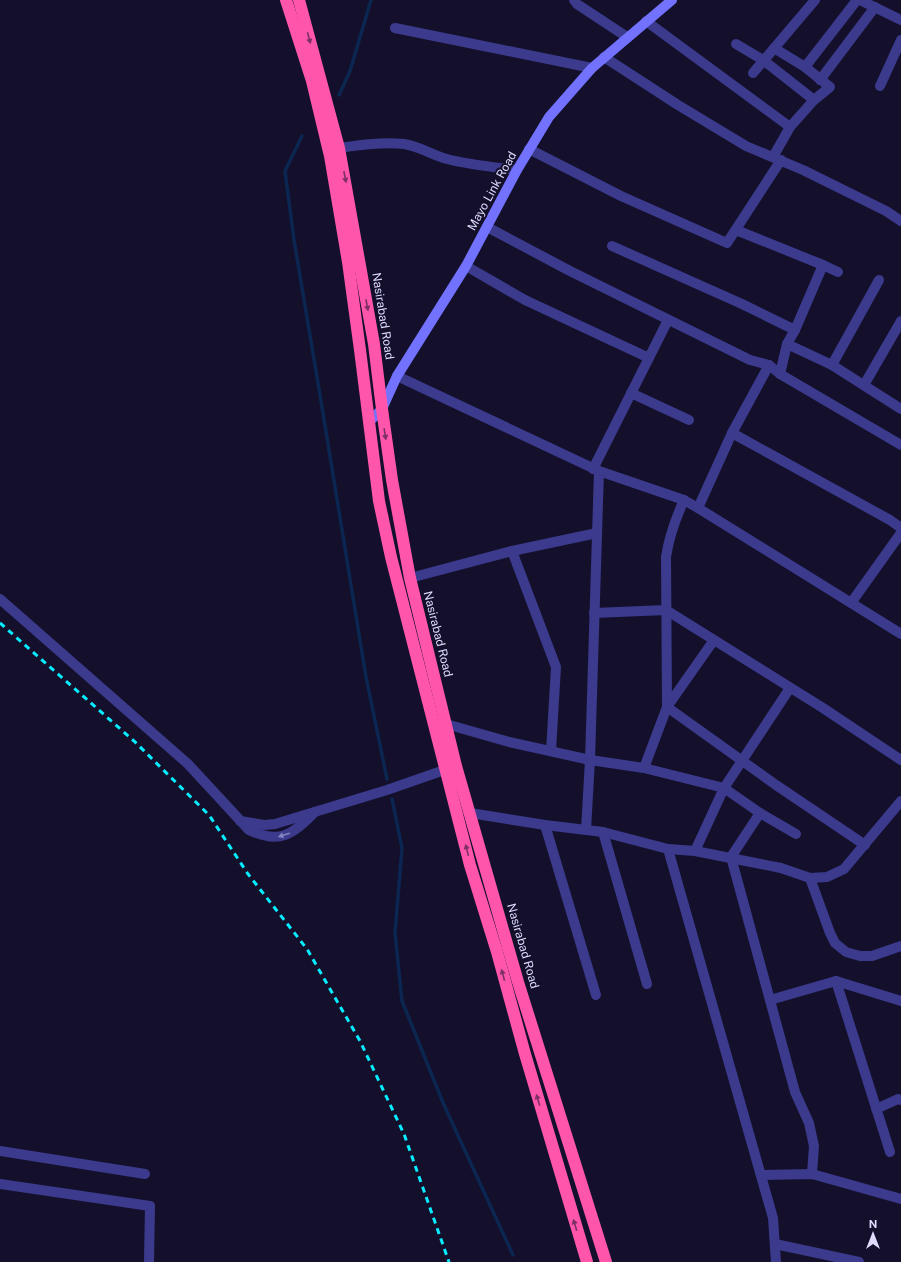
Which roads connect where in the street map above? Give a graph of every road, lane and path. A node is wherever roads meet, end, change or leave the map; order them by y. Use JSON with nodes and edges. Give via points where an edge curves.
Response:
{"nodes":[{"id":1,"x":286,"y":0,"type":"edge"},
{"id":2,"x":299,"y":0,"type":"edge"},
{"id":3,"x":574,"y":0,"type":"edge"},
{"id":4,"x":672,"y":0,"type":"edge"},
{"id":5,"x":815,"y":0,"type":"edge"},
{"id":6,"x":857,"y":0,"type":"edge"},
{"id":7,"x":860,"y":0,"type":"edge"},
{"id":8,"x":875,"y":7,"type":"junction"},
{"id":9,"x":901,"y":20,"type":"edge"},
{"id":10,"x":646,"y":21,"type":"junction"},
{"id":11,"x":395,"y":28,"type":"dead end"},
{"id":12,"x":627,"y":37,"type":"junction"},
{"id":13,"x":901,"y":40,"type":"edge"},
{"id":14,"x":736,"y":44,"type":"dead end"},
{"id":15,"x":774,"y":48,"type":"junction"},
{"id":16,"x":604,"y":57,"type":"junction"},
{"id":17,"x":763,"y":60,"type":"junction"},
{"id":18,"x":806,"y":67,"type":"junction"},
{"id":19,"x":592,"y":68,"type":"junction"},
{"id":20,"x":753,"y":73,"type":"dead end"},
{"id":21,"x":820,"y":80,"type":"junction"},
{"id":22,"x":880,"y":86,"type":"dead end"},
{"id":23,"x":814,"y":100,"type":"junction"},
{"id":24,"x":790,"y":127,"type":"junction"},
{"id":25,"x":339,"y":148,"type":"junction"},
{"id":26,"x":529,"y":149,"type":"junction"},
{"id":27,"x":777,"y":159,"type":"junction"},
{"id":28,"x":517,"y":170,"type":"junction"},
{"id":29,"x":901,"y":221,"type":"edge"},
{"id":30,"x":487,"y":227,"type":"junction"},
{"id":31,"x":736,"y":230,"type":"junction"},
{"id":32,"x":612,"y":246,"type":"dead end"},
{"id":33,"x":823,"y":265,"type":"junction"},
{"id":34,"x":466,"y":266,"type":"junction"},
{"id":35,"x":838,"y":272,"type":"dead end"},
{"id":36,"x":879,"y":280,"type":"dead end"},
{"id":37,"x":668,"y":320,"type":"junction"},
{"id":38,"x":901,"y":321,"type":"edge"},
{"id":39,"x":795,"y":330,"type":"junction"},
{"id":40,"x":787,"y":344,"type":"junction"},
{"id":41,"x":649,"y":358,"type":"junction"},
{"id":42,"x":769,"y":365,"type":"junction"},
{"id":43,"x":832,"y":365,"type":"junction"},
{"id":44,"x":780,"y":374,"type":"junction"},
{"id":45,"x":397,"y":376,"type":"junction"},
{"id":46,"x":864,"y":385,"type":"junction"},
{"id":47,"x":631,"y":393,"type":"junction"},
{"id":48,"x":382,"y":409,"type":"junction"},
{"id":49,"x":901,"y":409,"type":"edge"},
{"id":50,"x":689,"y":420,"type":"dead end"},
{"id":51,"x":368,"y":422,"type":"junction"},
{"id":52,"x":732,"y":433,"type":"junction"},
{"id":53,"x":901,"y":445,"type":"edge"},
{"id":54,"x":596,"y":470,"type":"junction"},
{"id":55,"x":684,"y":500,"type":"junction"},
{"id":56,"x":698,"y":508,"type":"junction"},
{"id":57,"x":901,"y":528,"type":"edge"},
{"id":58,"x":597,"y":533,"type":"junction"},
{"id":59,"x":901,"y":533,"type":"edge"},
{"id":60,"x":512,"y":551,"type":"junction"},
{"id":61,"x":410,"y":578,"type":"junction"},
{"id":62,"x":0,"y":599,"type":"edge"},
{"id":63,"x":851,"y":603,"type":"junction"},
{"id":64,"x":666,"y":610,"type":"junction"},
{"id":65,"x":594,"y":613,"type":"junction"},
{"id":66,"x":901,"y":634,"type":"edge"},
{"id":67,"x":714,"y":640,"type":"junction"},
{"id":68,"x":790,"y":688,"type":"junction"},
{"id":69,"x":667,"y":707,"type":"junction"},
{"id":70,"x":446,"y":724,"type":"junction"},
{"id":71,"x":551,"y":751,"type":"junction"},
{"id":72,"x":590,"y":760,"type":"junction"},
{"id":73,"x":901,"y":760,"type":"edge"},
{"id":74,"x":742,"y":761,"type":"junction"},
{"id":75,"x":451,"y":768,"type":"junction"},
{"id":76,"x":644,"y":768,"type":"junction"},
{"id":77,"x":724,"y":788,"type":"junction"},
{"id":78,"x":901,"y":801,"type":"edge"},
{"id":79,"x":897,"y":810,"type":"edge"},
{"id":80,"x":470,"y":813,"type":"junction"},
{"id":81,"x":760,"y":813,"type":"junction"},
{"id":82,"x":545,"y":825,"type":"junction"},
{"id":83,"x":586,"y":830,"type":"junction"},
{"id":84,"x":603,"y":832,"type":"junction"},
{"id":85,"x":796,"y":834,"type":"dead end"},
{"id":86,"x":866,"y":844,"type":"junction"},
{"id":87,"x":668,"y":849,"type":"junction"},
{"id":88,"x":695,"y":851,"type":"junction"},
{"id":89,"x":731,"y":857,"type":"junction"},
{"id":90,"x":810,"y":878,"type":"junction"},
{"id":91,"x":901,"y":946,"type":"edge"},
{"id":92,"x":836,"y":982,"type":"junction"},
{"id":93,"x":647,"y":984,"type":"dead end"},
{"id":94,"x":596,"y":995,"type":"dead end"},
{"id":95,"x":770,"y":1000,"type":"junction"},
{"id":96,"x":901,"y":1001,"type":"edge"},
{"id":97,"x":901,"y":1100,"type":"edge"},
{"id":98,"x":876,"y":1109,"type":"junction"},
{"id":99,"x":0,"y":1151,"type":"edge"},
{"id":100,"x":890,"y":1152,"type":"dead end"},
{"id":101,"x":145,"y":1174,"type":"dead end"},
{"id":102,"x":812,"y":1174,"type":"junction"},
{"id":103,"x":761,"y":1175,"type":"junction"},
{"id":104,"x":0,"y":1184,"type":"edge"},
{"id":105,"x":901,"y":1199,"type":"edge"},
{"id":106,"x":775,"y":1244,"type":"junction"},
{"id":107,"x":149,"y":1262,"type":"edge"},
{"id":108,"x":587,"y":1262,"type":"edge"},
{"id":109,"x":606,"y":1262,"type":"edge"},
{"id":110,"x":776,"y":1262,"type":"edge"},
{"id":111,"x":859,"y":1262,"type":"edge"}],
"edges":[{"from":1,"to":51,"type":"highway","name":"Nasirabad Road","via":[[312,81],[330,156],[348,262]]},
{"from":2,"to":25,"type":"highway","name":"Nasirabad Road","one_way":true},
{"from":3,"to":12,"type":"street"},
{"from":4,"to":10,"type":"street","name":"Mayo Link Road"},
{"from":5,"to":15,"type":"street"},
{"from":6,"to":18,"type":"street"},
{"from":7,"to":8,"type":"street"},
{"from":8,"to":9,"type":"street"},
{"from":8,"to":21,"type":"street"},
{"from":10,"to":12,"type":"street","name":"Mayo Link Road"},
{"from":10,"to":24,"type":"street"},
{"from":11,"to":19,"type":"street"},
{"from":12,"to":16,"type":"street","name":"Mayo Link Road"},
{"from":13,"to":22,"type":"street"},
{"from":14,"to":17,"type":"street"},
{"from":15,"to":17,"type":"street"},
{"from":15,"to":18,"type":"street"},
{"from":16,"to":19,"type":"street","name":"Mayo Link Road"},
{"from":16,"to":27,"type":"street","via":[[746,146]]},
{"from":17,"to":20,"type":"street"},
{"from":17,"to":23,"type":"street"},
{"from":18,"to":21,"type":"street"},
{"from":19,"to":26,"type":"street","name":"Mayo Link Road","via":[[549,117]]},
{"from":21,"to":23,"type":"street","via":[[830,87]]},
{"from":23,"to":24,"type":"street"},
{"from":24,"to":27,"type":"street"},
{"from":25,"to":28,"type":"street","via":[[377,144],[406,145],[422,148],[446,159]]},
{"from":25,"to":48,"type":"highway","name":"Nasirabad Road","one_way":true,"via":[[374,344]]},
{"from":26,"to":28,"type":"street","name":"Mayo Link Road"},
{"from":26,"to":31,"type":"street","via":[[621,196],[727,243]]},
{"from":27,"to":29,"type":"street"},
{"from":27,"to":31,"type":"street"},
{"from":28,"to":30,"type":"street","name":"Mayo Link Road"},
{"from":30,"to":34,"type":"street","name":"Mayo Link Road"},
{"from":30,"to":37,"type":"street"},
{"from":31,"to":33,"type":"street"},
{"from":32,"to":39,"type":"street"},
{"from":33,"to":35,"type":"street"},
{"from":33,"to":39,"type":"street"},
{"from":34,"to":41,"type":"street","via":[[525,300]]},
{"from":34,"to":45,"type":"street","name":"Mayo Link Road"},
{"from":36,"to":43,"type":"street"},
{"from":37,"to":41,"type":"street"},
{"from":37,"to":42,"type":"street","via":[[750,360]]},
{"from":38,"to":46,"type":"street"},
{"from":39,"to":40,"type":"street"},
{"from":40,"to":43,"type":"street"},
{"from":40,"to":44,"type":"street"},
{"from":41,"to":47,"type":"street"},
{"from":42,"to":44,"type":"street"},
{"from":42,"to":52,"type":"street"},
{"from":43,"to":46,"type":"street"},
{"from":44,"to":53,"type":"street"},
{"from":45,"to":48,"type":"street","name":"Mayo Link Road"},
{"from":45,"to":54,"type":"street"},
{"from":46,"to":49,"type":"street"},
{"from":47,"to":50,"type":"street"},
{"from":47,"to":54,"type":"street"},
{"from":48,"to":51,"type":"street","name":"Mayo Link Road"},
{"from":48,"to":61,"type":"highway","name":"Nasirabad Road","one_way":true},
{"from":51,"to":75,"type":"highway","name":"Nasirabad Road","via":[[379,502],[390,550]]},
{"from":52,"to":56,"type":"street"},
{"from":52,"to":57,"type":"street"},
{"from":54,"to":55,"type":"street"},
{"from":54,"to":58,"type":"street"},
{"from":55,"to":56,"type":"street"},
{"from":55,"to":64,"type":"street","via":[[674,521],[666,557]]},
{"from":56,"to":63,"type":"street"},
{"from":58,"to":60,"type":"street"},
{"from":58,"to":65,"type":"street"},
{"from":59,"to":63,"type":"street"},
{"from":60,"to":61,"type":"street"},
{"from":60,"to":71,"type":"street","via":[[556,667]]},
{"from":61,"to":70,"type":"highway","name":"Nasirabad Road"},
{"from":62,"to":75,"type":"street","via":[[188,764],[249,830],[261,836],[283,836],[301,826],[315,812]]},
{"from":63,"to":66,"type":"street"},
{"from":64,"to":65,"type":"street"},
{"from":64,"to":67,"type":"street"},
{"from":64,"to":69,"type":"street"},
{"from":65,"to":72,"type":"street"},
{"from":67,"to":68,"type":"street"},
{"from":67,"to":69,"type":"street"},
{"from":68,"to":73,"type":"street"},
{"from":68,"to":74,"type":"street"},
{"from":69,"to":74,"type":"street"},
{"from":69,"to":76,"type":"street"},
{"from":70,"to":71,"type":"street"},
{"from":70,"to":75,"type":"highway","name":"Nasirabad Road"},
{"from":71,"to":72,"type":"street"},
{"from":72,"to":76,"type":"street"},
{"from":72,"to":83,"type":"street"},
{"from":74,"to":77,"type":"street"},
{"from":74,"to":86,"type":"street"},
{"from":75,"to":80,"type":"highway","name":"Nasirabad Road"},
{"from":108,"to":75,"type":"highway","name":"Nasirabad Road","one_way":true,"via":[[470,865]]},
{"from":76,"to":77,"type":"street"},
{"from":77,"to":81,"type":"street"},
{"from":77,"to":88,"type":"street"},
{"from":78,"to":79,"type":"street"},
{"from":79,"to":86,"type":"street"},
{"from":80,"to":82,"type":"street"},
{"from":80,"to":109,"type":"highway","name":"Nasirabad Road","via":[[518,982]]},
{"from":81,"to":85,"type":"street"},
{"from":81,"to":89,"type":"street"},
{"from":82,"to":83,"type":"street"},
{"from":82,"to":94,"type":"street"},
{"from":83,"to":84,"type":"street"},
{"from":84,"to":87,"type":"street"},
{"from":84,"to":93,"type":"street"},
{"from":86,"to":90,"type":"street","via":[[844,869],[827,877]]},
{"from":87,"to":88,"type":"street"},
{"from":87,"to":103,"type":"street"},
{"from":88,"to":89,"type":"street"},
{"from":89,"to":90,"type":"street","via":[[781,868]]},
{"from":89,"to":95,"type":"street"},
{"from":90,"to":91,"type":"street","via":[[830,933],[836,944],[846,952],[872,956]]},
{"from":92,"to":95,"type":"street"},
{"from":92,"to":96,"type":"street"},
{"from":92,"to":98,"type":"street"},
{"from":95,"to":102,"type":"street","via":[[795,1092],[809,1123],[814,1146]]},
{"from":97,"to":98,"type":"street"},
{"from":98,"to":100,"type":"street"},
{"from":99,"to":101,"type":"street"},
{"from":102,"to":103,"type":"street"},
{"from":102,"to":105,"type":"street"},
{"from":103,"to":106,"type":"street","via":[[773,1218]]},
{"from":104,"to":107,"type":"street","via":[[150,1206]]},
{"from":106,"to":110,"type":"street"},
{"from":106,"to":111,"type":"street"}]}
